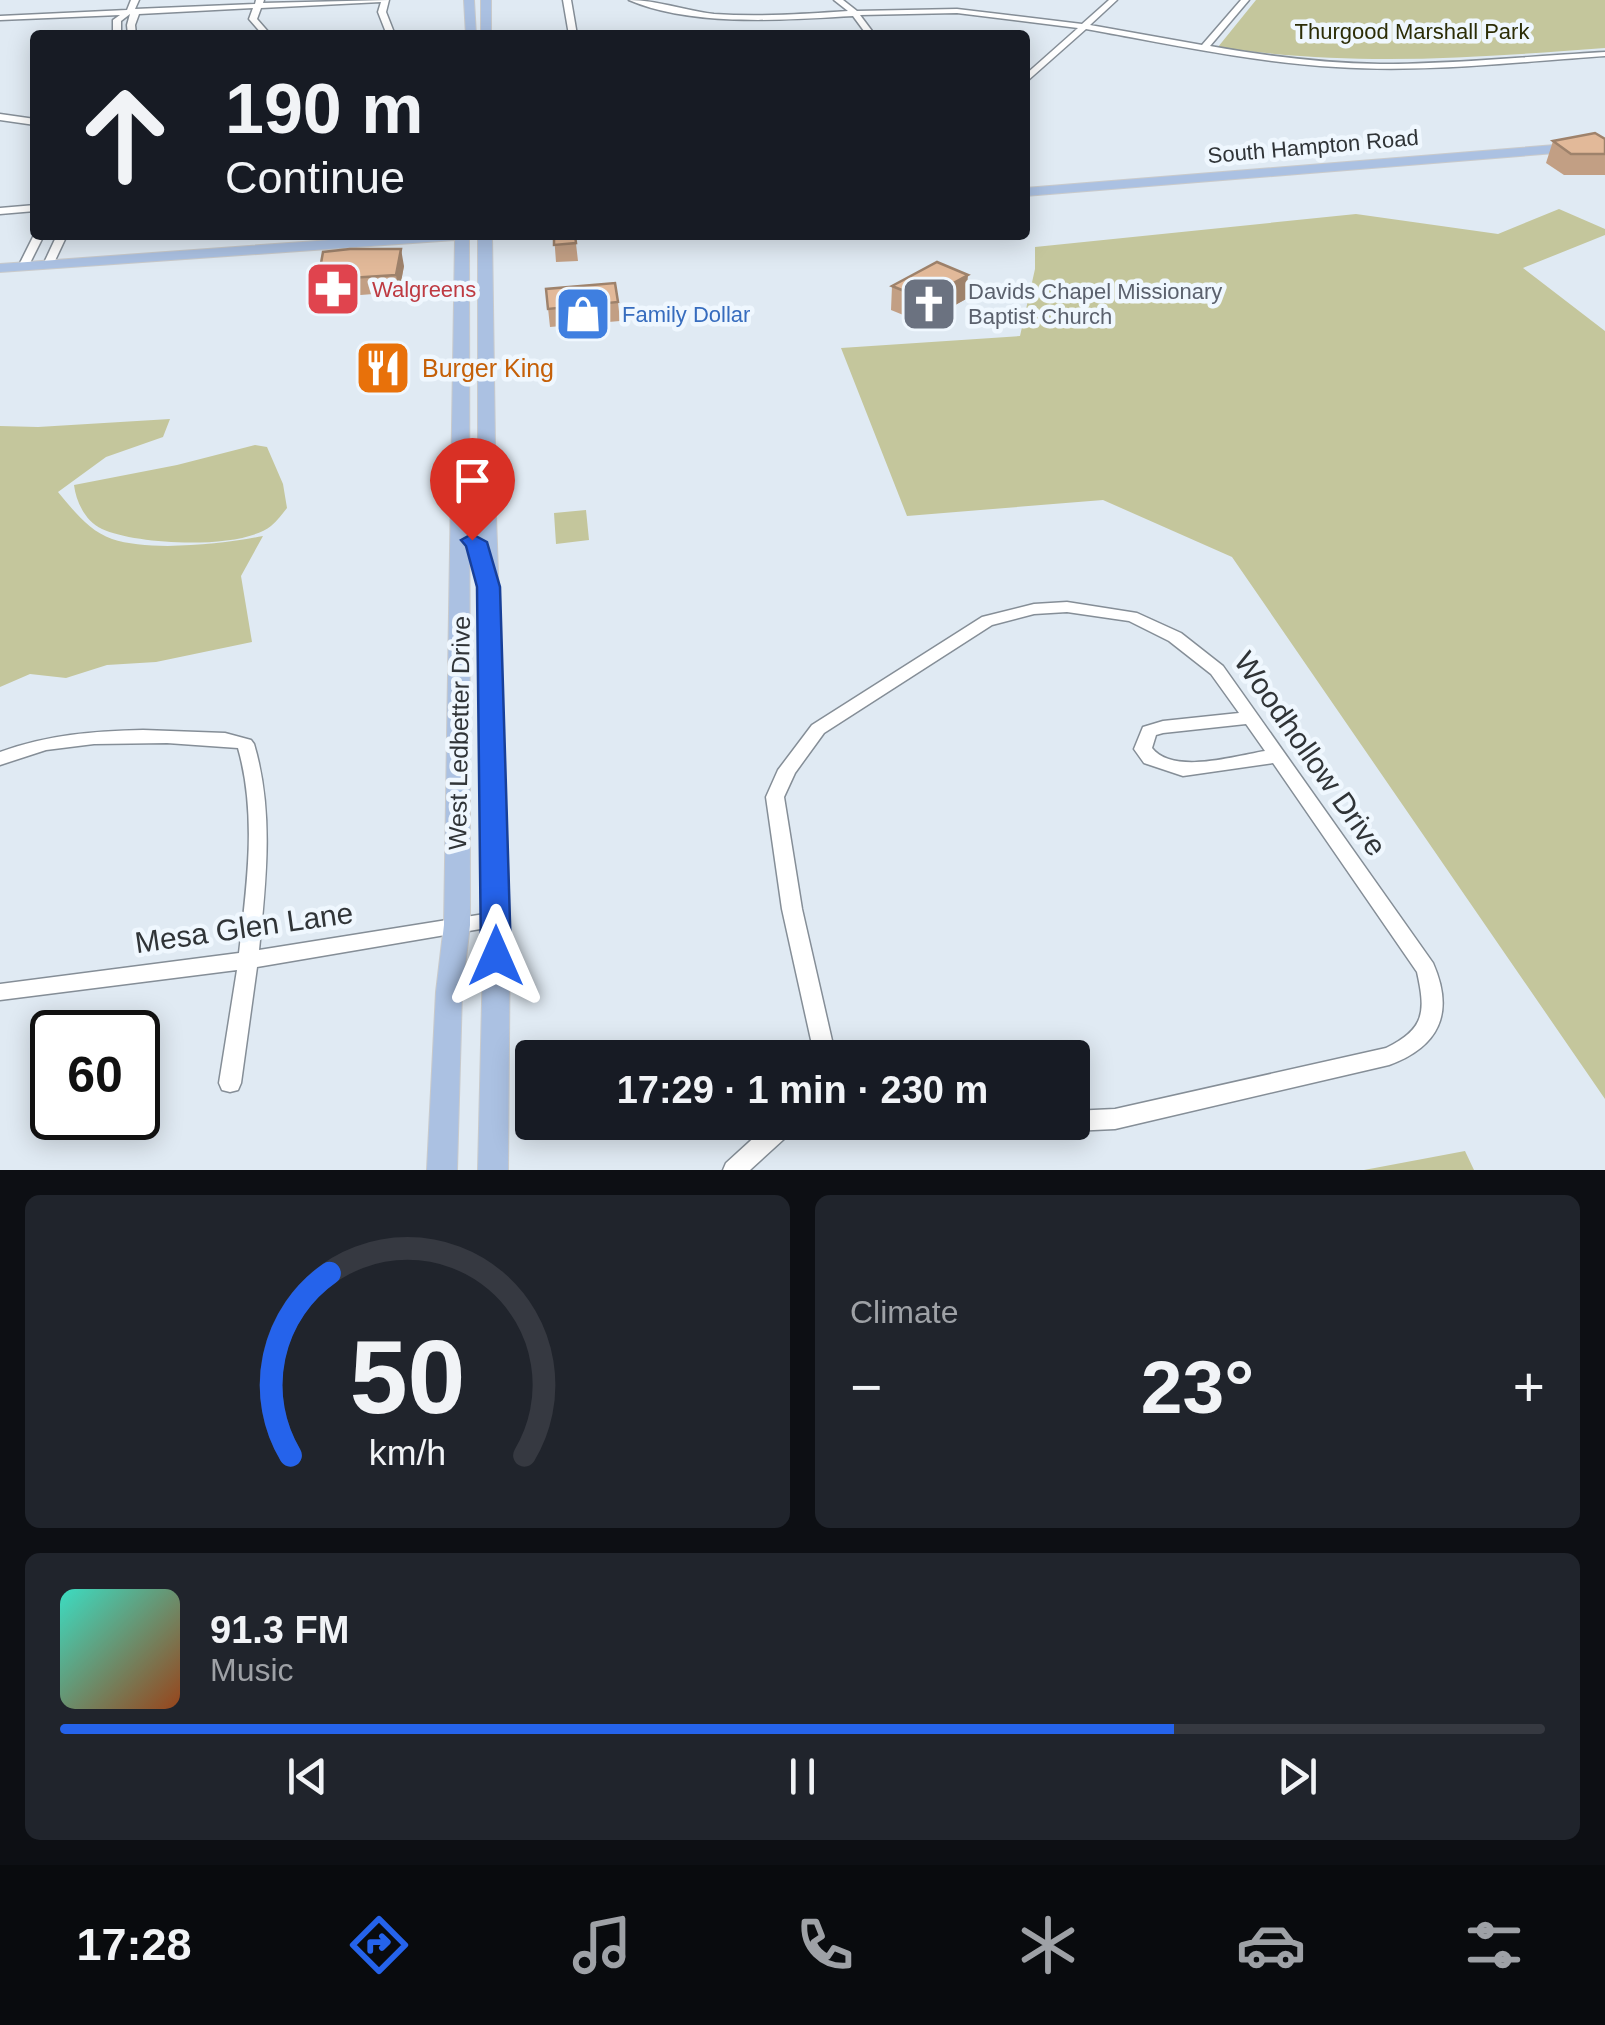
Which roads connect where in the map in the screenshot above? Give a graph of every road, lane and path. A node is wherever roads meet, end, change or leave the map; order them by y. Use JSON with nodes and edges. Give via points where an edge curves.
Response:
{"nodes":[{"id":1,"x":135,"y":0,"type":"edge"},
{"id":2,"x":382,"y":0,"type":"edge"},
{"id":3,"x":469,"y":0,"type":"edge"},
{"id":4,"x":486,"y":0,"type":"edge"},
{"id":5,"x":567,"y":0,"type":"edge"},
{"id":6,"x":633,"y":0,"type":"edge"},
{"id":7,"x":838,"y":0,"type":"edge"},
{"id":8,"x":959,"y":0,"type":"edge"},
{"id":9,"x":1112,"y":0,"type":"edge"},
{"id":10,"x":1246,"y":0,"type":"edge"},
{"id":11,"x":259,"y":3,"type":"edge"},
{"id":12,"x":130,"y":11,"type":"junction"},
{"id":13,"x":959,"y":11,"type":"junction"},
{"id":14,"x":854,"y":12,"type":"junction"},
{"id":15,"x":0,"y":18,"type":"edge"},
{"id":16,"x":1081,"y":29,"type":"junction"},
{"id":17,"x":117,"y":30,"type":"edge"},
{"id":18,"x":131,"y":30,"type":"edge"},
{"id":19,"x":263,"y":30,"type":"edge"},
{"id":20,"x":389,"y":30,"type":"edge"},
{"id":21,"x":470,"y":30,"type":"edge"},
{"id":22,"x":486,"y":30,"type":"edge"},
{"id":23,"x":573,"y":30,"type":"edge"},
{"id":24,"x":867,"y":30,"type":"edge"},
{"id":25,"x":1204,"y":48,"type":"junction"},
{"id":26,"x":1605,"y":54,"type":"edge"},
{"id":27,"x":1030,"y":66,"type":"edge"},
{"id":28,"x":1040,"y":68,"type":"junction"},
{"id":29,"x":1030,"y":76,"type":"edge"},
{"id":30,"x":0,"y":117,"type":"edge"},
{"id":31,"x":30,"y":121,"type":"edge"},
{"id":32,"x":1605,"y":142,"type":"edge"},
{"id":33,"x":1106,"y":181,"type":"junction"},
{"id":34,"x":1030,"y":182,"type":"edge"},
{"id":35,"x":1030,"y":191,"type":"edge"},
{"id":36,"x":30,"y":208,"type":"edge"},
{"id":37,"x":0,"y":211,"type":"edge"},
{"id":38,"x":37,"y":240,"type":"edge"},
{"id":39,"x":60,"y":240,"type":"edge"},
{"id":40,"x":278,"y":240,"type":"edge"},
{"id":41,"x":373,"y":240,"type":"edge"},
{"id":42,"x":461,"y":240,"type":"edge"},
{"id":43,"x":485,"y":240,"type":"edge"},
{"id":44,"x":144,"y":253,"type":"junction"},
{"id":45,"x":0,"y":258,"type":"edge"},
{"id":46,"x":51,"y":260,"type":"junction"},
{"id":47,"x":26,"y":262,"type":"junction"},
{"id":48,"x":0,"y":268,"type":"edge"},
{"id":49,"x":488,"y":346,"type":"junction"},
{"id":50,"x":460,"y":348,"type":"junction"},
{"id":51,"x":462,"y":447,"type":"junction"},
{"id":52,"x":486,"y":499,"type":"junction"},
{"id":53,"x":462,"y":541,"type":"junction"},
{"id":54,"x":488,"y":587,"type":"junction"},
{"id":55,"x":1251,"y":718,"type":"junction"},
{"id":56,"x":1276,"y":756,"type":"junction"},
{"id":57,"x":0,"y":760,"type":"edge"},
{"id":58,"x":497,"y":920,"type":"junction"},
{"id":59,"x":457,"y":925,"type":"junction"},
{"id":60,"x":249,"y":960,"type":"junction"},
{"id":61,"x":0,"y":992,"type":"edge"},
{"id":62,"x":822,"y":1040,"type":"edge"},
{"id":63,"x":230,"y":1083,"type":"dead end"},
{"id":64,"x":1090,"y":1120,"type":"edge"},
{"id":65,"x":767,"y":1140,"type":"edge"},
{"id":66,"x":442,"y":1170,"type":"edge"},
{"id":67,"x":494,"y":1170,"type":"edge"},
{"id":68,"x":734,"y":1170,"type":"edge"}],
"edges":[{"from":1,"to":12,"type":"street"},
{"from":2,"to":11,"type":"street"},
{"from":2,"to":20,"type":"street"},
{"from":3,"to":21,"type":"main road"},
{"from":4,"to":22,"type":"main road"},
{"from":5,"to":23,"type":"street"},
{"from":6,"to":14,"type":"street","via":[[734,17]]},
{"from":7,"to":14,"type":"street"},
{"from":8,"to":13,"type":"street"},
{"from":9,"to":16,"type":"street"},
{"from":10,"to":25,"type":"street"},
{"from":11,"to":12,"type":"street"},
{"from":11,"to":19,"type":"street","via":[[253,19]]},
{"from":12,"to":15,"type":"street"},
{"from":12,"to":17,"type":"street","via":[[117,20]]},
{"from":12,"to":18,"type":"street"},
{"from":13,"to":14,"type":"street"},
{"from":13,"to":16,"type":"street"},
{"from":14,"to":24,"type":"street"},
{"from":16,"to":25,"type":"street"},
{"from":16,"to":28,"type":"street"},
{"from":25,"to":26,"type":"street","via":[[1307,63],[1391,66]]},
{"from":27,"to":28,"type":"street"},
{"from":28,"to":29,"type":"street"},
{"from":30,"to":31,"type":"street"},
{"from":32,"to":33,"type":"main road","name":"South Hampton Road"},
{"from":33,"to":34,"type":"main road","name":"South Hampton Road"},
{"from":33,"to":35,"type":"main road","name":"South Hampton Road"},
{"from":36,"to":37,"type":"street"},
{"from":38,"to":47,"type":"street"},
{"from":39,"to":46,"type":"street"},
{"from":40,"to":44,"type":"main road"},
{"from":41,"to":44,"type":"main road"},
{"from":42,"to":50,"type":"main road","name":"West Ledbetter Drive"},
{"from":43,"to":49,"type":"main road","name":"West Ledbetter Drive"},
{"from":44,"to":46,"type":"main road"},
{"from":45,"to":47,"type":"main road"},
{"from":46,"to":47,"type":"main road"},
{"from":47,"to":48,"type":"main road"},
{"from":49,"to":50,"type":"main road"},
{"from":49,"to":52,"type":"main road","name":"West Ledbetter Drive"},
{"from":50,"to":51,"type":"main road","name":"West Ledbetter Drive"},
{"from":51,"to":52,"type":"main road","via":[[468,482]]},
{"from":51,"to":53,"type":"main road","name":"West Ledbetter Drive"},
{"from":52,"to":54,"type":"main road","name":"West Ledbetter Drive"},
{"from":53,"to":54,"type":"main road","via":[[476,542]]},
{"from":53,"to":59,"type":"main road","name":"West Ledbetter Drive"},
{"from":54,"to":58,"type":"main road","name":"West Ledbetter Drive"},
{"from":55,"to":56,"type":"street","name":"Woodhollow Drive"},
{"from":55,"to":56,"type":"street","via":[[1163,727],[1149,731],[1143,748],[1150,759],[1182,770]]},
{"from":55,"to":62,"type":"street","name":"Woodhollow Drive","via":[[1217,670],[1175,637],[1108,611],[1051,607],[987,621],[818,729],[776,796],[792,909]]},
{"from":56,"to":64,"type":"street","name":"Woodhollow Drive","via":[[1426,969],[1435,1002],[1431,1026],[1412,1046],[1389,1056]]},
{"from":57,"to":60,"type":"street","via":[[33,746],[82,739],[216,738],[244,744],[254,763],[257,828]]},
{"from":58,"to":59,"type":"street","name":"Mesa Glen Lane"},
{"from":58,"to":67,"type":"main road","name":"West Ledbetter Drive"},
{"from":59,"to":60,"type":"street","name":"Mesa Glen Lane"},
{"from":59,"to":66,"type":"main road","name":"West Ledbetter Drive"},
{"from":60,"to":61,"type":"street","name":"Mesa Glen Lane"},
{"from":60,"to":63,"type":"street"},
{"from":65,"to":68,"type":"street"}]}
